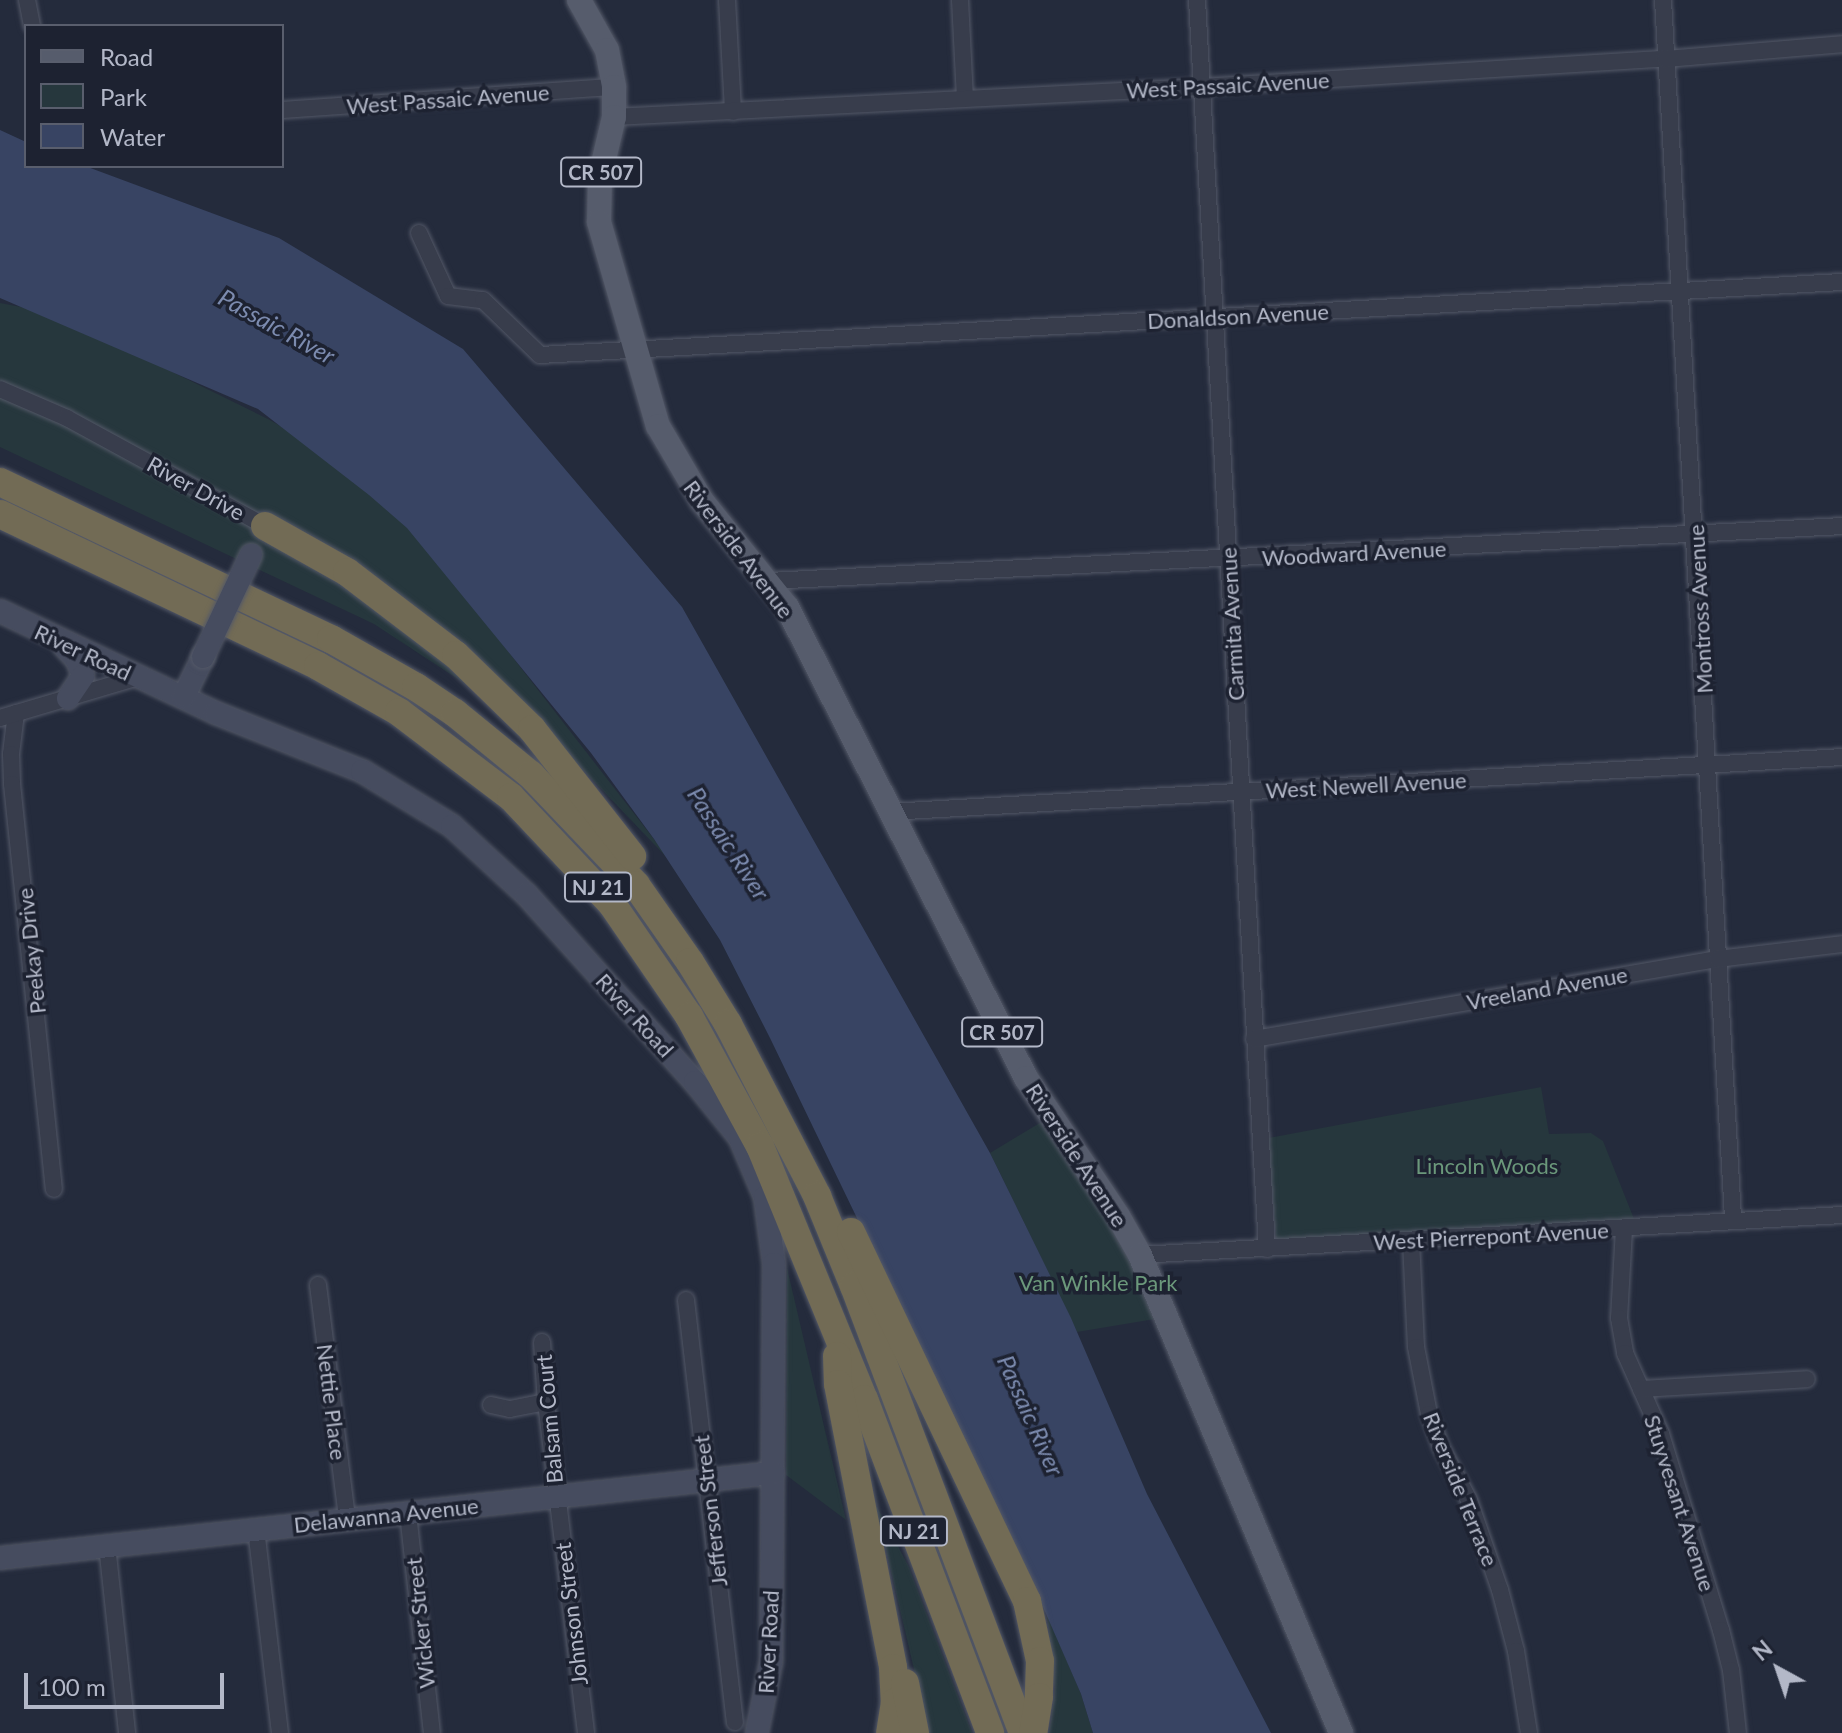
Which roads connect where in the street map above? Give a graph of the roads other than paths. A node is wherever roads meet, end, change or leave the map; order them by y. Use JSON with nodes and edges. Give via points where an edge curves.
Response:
{"nodes":[{"id":1,"x":27,"y":0,"type":"edge"},
{"id":2,"x":579,"y":0,"type":"edge"},
{"id":3,"x":727,"y":0,"type":"edge"},
{"id":4,"x":960,"y":0,"type":"edge"},
{"id":5,"x":1197,"y":0,"type":"edge"},
{"id":6,"x":1663,"y":0,"type":"edge"},
{"id":7,"x":32,"y":24,"type":"edge"},
{"id":8,"x":1842,"y":44,"type":"edge"},
{"id":9,"x":1665,"y":59,"type":"junction"},
{"id":10,"x":614,"y":87,"type":"junction"},
{"id":11,"x":1201,"y":87,"type":"junction"},
{"id":12,"x":965,"y":98,"type":"junction"},
{"id":13,"x":284,"y":110,"type":"edge"},
{"id":14,"x":733,"y":112,"type":"junction"},
{"id":15,"x":614,"y":117,"type":"junction"},
{"id":16,"x":419,"y":233,"type":"dead end"},
{"id":17,"x":1842,"y":282,"type":"edge"},
{"id":18,"x":1680,"y":291,"type":"junction"},
{"id":19,"x":1215,"y":318,"type":"junction"},
{"id":20,"x":634,"y":349,"type":"junction"},
{"id":21,"x":0,"y":389,"type":"edge"},
{"id":22,"x":0,"y":482,"type":"edge"},
{"id":23,"x":0,"y":514,"type":"edge"},
{"id":24,"x":265,"y":526,"type":"junction"},
{"id":25,"x":1842,"y":526,"type":"edge"},
{"id":26,"x":0,"y":530,"type":"edge"},
{"id":27,"x":1696,"y":536,"type":"junction"},
{"id":28,"x":1229,"y":559,"type":"junction"},
{"id":29,"x":769,"y":581,"type":"junction"},
{"id":30,"x":187,"y":603,"type":"junction"},
{"id":31,"x":0,"y":611,"type":"edge"},
{"id":32,"x":60,"y":642,"type":"junction"},
{"id":33,"x":138,"y":677,"type":"junction"},
{"id":34,"x":184,"y":696,"type":"junction"},
{"id":35,"x":68,"y":698,"type":"junction"},
{"id":36,"x":8,"y":715,"type":"edge"},
{"id":37,"x":1842,"y":757,"type":"edge"},
{"id":38,"x":1709,"y":766,"type":"junction"},
{"id":39,"x":1241,"y":792,"type":"junction"},
{"id":40,"x":889,"y":812,"type":"junction"},
{"id":41,"x":1842,"y":944,"type":"edge"},
{"id":42,"x":1717,"y":959,"type":"junction"},
{"id":43,"x":690,"y":962,"type":"junction"},
{"id":44,"x":1254,"y":1039,"type":"junction"},
{"id":45,"x":739,"y":1044,"type":"junction"},
{"id":46,"x":54,"y":1189,"type":"dead end"},
{"id":47,"x":1842,"y":1215,"type":"edge"},
{"id":48,"x":1733,"y":1219,"type":"junction"},
{"id":49,"x":1624,"y":1229,"type":"junction"},
{"id":50,"x":1411,"y":1241,"type":"junction"},
{"id":51,"x":1267,"y":1249,"type":"junction"},
{"id":52,"x":1140,"y":1255,"type":"junction"},
{"id":53,"x":318,"y":1285,"type":"dead end"},
{"id":54,"x":686,"y":1300,"type":"dead end"},
{"id":55,"x":836,"y":1330,"type":"junction"},
{"id":56,"x":542,"y":1342,"type":"dead end"},
{"id":57,"x":1807,"y":1379,"type":"dead end"},
{"id":58,"x":1641,"y":1389,"type":"junction"},
{"id":59,"x":546,"y":1402,"type":"junction"},
{"id":60,"x":491,"y":1405,"type":"dead end"},
{"id":61,"x":773,"y":1473,"type":"junction"},
{"id":62,"x":707,"y":1479,"type":"junction"},
{"id":63,"x":556,"y":1495,"type":"junction"},
{"id":64,"x":408,"y":1513,"type":"junction"},
{"id":65,"x":347,"y":1519,"type":"junction"},
{"id":66,"x":256,"y":1529,"type":"junction"},
{"id":67,"x":107,"y":1545,"type":"junction"},
{"id":68,"x":873,"y":1550,"type":"junction"},
{"id":69,"x":0,"y":1558,"type":"edge"},
{"id":70,"x":735,"y":1722,"type":"dead end"},
{"id":71,"x":127,"y":1733,"type":"edge"},
{"id":72,"x":280,"y":1733,"type":"edge"},
{"id":73,"x":432,"y":1733,"type":"edge"},
{"id":74,"x":586,"y":1733,"type":"edge"},
{"id":75,"x":757,"y":1733,"type":"edge"},
{"id":76,"x":890,"y":1733,"type":"edge"},
{"id":77,"x":915,"y":1733,"type":"edge"},
{"id":78,"x":990,"y":1733,"type":"edge"},
{"id":79,"x":1023,"y":1733,"type":"edge"},
{"id":80,"x":1033,"y":1733,"type":"edge"},
{"id":81,"x":1341,"y":1733,"type":"edge"},
{"id":82,"x":1529,"y":1733,"type":"edge"},
{"id":83,"x":1738,"y":1733,"type":"edge"}],
"edges":[{"from":1,"to":7,"type":"street"},
{"from":2,"to":10,"type":"main road","number":"CR 507","via":[[607,50]]},
{"from":3,"to":14,"type":"street"},
{"from":4,"to":12,"type":"street"},
{"from":5,"to":11,"type":"street","name":"Carmita Avenue"},
{"from":6,"to":9,"type":"street","name":"Montross Avenue"},
{"from":8,"to":9,"type":"street","name":"West Passaic Avenue"},
{"from":9,"to":11,"type":"street","name":"West Passaic Avenue"},
{"from":9,"to":18,"type":"street","name":"Montross Avenue"},
{"from":10,"to":13,"type":"street","name":"West Passaic Avenue"},
{"from":10,"to":15,"type":"main road","number":"CR 507"},
{"from":11,"to":12,"type":"street","name":"West Passaic Avenue"},
{"from":11,"to":19,"type":"street","name":"Carmita Avenue"},
{"from":12,"to":14,"type":"street","name":"West Passaic Avenue"},
{"from":14,"to":15,"type":"street","name":"West Passaic Avenue"},
{"from":15,"to":20,"type":"main road","number":"CR 507","via":[[600,176],[599,222]]},
{"from":16,"to":20,"type":"street","name":"Donaldson Avenue","via":[[448,296],[483,300],[540,355]]},
{"from":17,"to":18,"type":"street","name":"Donaldson Avenue"},
{"from":18,"to":19,"type":"street","name":"Donaldson Avenue"},
{"from":18,"to":27,"type":"street","name":"Montross Avenue"},
{"from":19,"to":20,"type":"street","name":"Donaldson Avenue"},
{"from":19,"to":28,"type":"street","name":"Carmita Avenue"},
{"from":20,"to":29,"type":"main road","name":"Riverside Avenue","number":"CR 507","via":[[647,398],[671,453],[702,501]]},
{"from":21,"to":24,"type":"street","name":"River Drive","via":[[67,418]]},
{"from":22,"to":43,"type":"highway","number":"NJ 21","via":[[331,639],[455,713],[569,811],[636,885]]},
{"from":23,"to":30,"type":"highway","number":"NJ 21"},
{"from":24,"to":34,"type":"street","name":"River Drive","bridge":true},
{"from":24,"to":43,"type":"highway","via":[[395,605],[506,702],[631,853]]},
{"from":25,"to":27,"type":"street","name":"Woodward Avenue"},
{"from":26,"to":30,"type":"highway","via":[[121,582]]},
{"from":27,"to":28,"type":"street","name":"Woodward Avenue"},
{"from":27,"to":38,"type":"street","name":"Montross Avenue"},
{"from":28,"to":29,"type":"street","name":"Woodward Avenue"},
{"from":28,"to":39,"type":"street","name":"Carmita Avenue"},
{"from":29,"to":40,"type":"main road","name":"Riverside Avenue","number":"CR 507","via":[[804,638]]},
{"from":30,"to":55,"type":"highway","number":"NJ 21","via":[[332,673],[438,738],[511,797],[580,866],[639,939],[725,1080],[760,1146]]},
{"from":31,"to":32,"type":"street","name":"River Road"},
{"from":32,"to":33,"type":"street","name":"River Road"},
{"from":32,"to":35,"type":"street","via":[[82,669],[80,684]]},
{"from":33,"to":34,"type":"street","name":"River Road"},
{"from":33,"to":35,"type":"street"},
{"from":34,"to":61,"type":"street","name":"River Road","via":[[362,771],[452,826],[527,895],[734,1130],[757,1171],[771,1223]]},
{"from":35,"to":36,"type":"street"},
{"from":36,"to":46,"type":"street","name":"Peekay Drive"},
{"from":37,"to":38,"type":"street","name":"West Newell Avenue"},
{"from":38,"to":39,"type":"street","name":"West Newell Avenue"},
{"from":38,"to":42,"type":"street","name":"Montross Avenue"},
{"from":39,"to":40,"type":"street","name":"West Newell Avenue"},
{"from":39,"to":44,"type":"street","name":"Carmita Avenue"},
{"from":40,"to":52,"type":"main road","name":"Riverside Avenue","number":"CR 507","via":[[1026,1078]]},
{"from":41,"to":42,"type":"street","name":"Vreeland Avenue"},
{"from":42,"to":44,"type":"street","name":"Vreeland Avenue"},
{"from":42,"to":48,"type":"street","name":"Montross Avenue"},
{"from":43,"to":45,"type":"highway","number":"NJ 21"},
{"from":44,"to":51,"type":"street","name":"Carmita Avenue"},
{"from":45,"to":79,"type":"highway","number":"NJ 21","via":[[836,1242]]},
{"from":45,"to":80,"type":"highway","via":[[819,1169],[1017,1580],[1034,1625],[1041,1673]]},
{"from":47,"to":48,"type":"street","name":"West Pierrepont Avenue"},
{"from":48,"to":49,"type":"street","name":"West Pierrepont Avenue"},
{"from":49,"to":50,"type":"street","name":"West Pierrepont Avenue"},
{"from":49,"to":58,"type":"street","name":"Stuyvesant Avenue","via":[[1620,1328]]},
{"from":50,"to":51,"type":"street","name":"West Pierrepont Avenue"},
{"from":50,"to":82,"type":"street","name":"Riverside Terrace","via":[[1416,1347],[1424,1392],[1500,1590]]},
{"from":51,"to":52,"type":"street","name":"West Pierrepont Avenue"},
{"from":52,"to":81,"type":"main road","name":"Riverside Avenue","number":"CR 507"},
{"from":53,"to":65,"type":"street","name":"Nettie Place"},
{"from":54,"to":62,"type":"street","name":"Jefferson Street"},
{"from":55,"to":68,"type":"highway","via":[[838,1384]]},
{"from":55,"to":78,"type":"highway","number":"NJ 21"},
{"from":56,"to":59,"type":"street","name":"Balsam Court"},
{"from":57,"to":58,"type":"street"},
{"from":58,"to":83,"type":"street","name":"Stuyvesant Avenue","via":[[1669,1458],[1721,1630]]},
{"from":59,"to":60,"type":"street","via":[[510,1409]]},
{"from":59,"to":63,"type":"street","name":"Balsam Court"},
{"from":61,"to":62,"type":"street","name":"Delawanna Avenue"},
{"from":61,"to":75,"type":"street","name":"River Road","via":[[771,1662]]},
{"from":62,"to":63,"type":"street","name":"Delawanna Avenue"},
{"from":62,"to":70,"type":"street","name":"Jefferson Street"},
{"from":63,"to":64,"type":"street","name":"Delawanna Avenue"},
{"from":63,"to":74,"type":"street","name":"Johnson Street"},
{"from":64,"to":65,"type":"street","name":"Delawanna Avenue"},
{"from":64,"to":73,"type":"street","name":"Wicker Street"},
{"from":65,"to":66,"type":"street","name":"Delawanna Avenue"},
{"from":66,"to":67,"type":"street","name":"Delawanna Avenue"},
{"from":66,"to":72,"type":"street"},
{"from":67,"to":69,"type":"street","name":"Delawanna Avenue"},
{"from":67,"to":71,"type":"street"},
{"from":68,"to":76,"type":"highway","via":[[894,1679]]},
{"from":68,"to":77,"type":"highway"}]}
